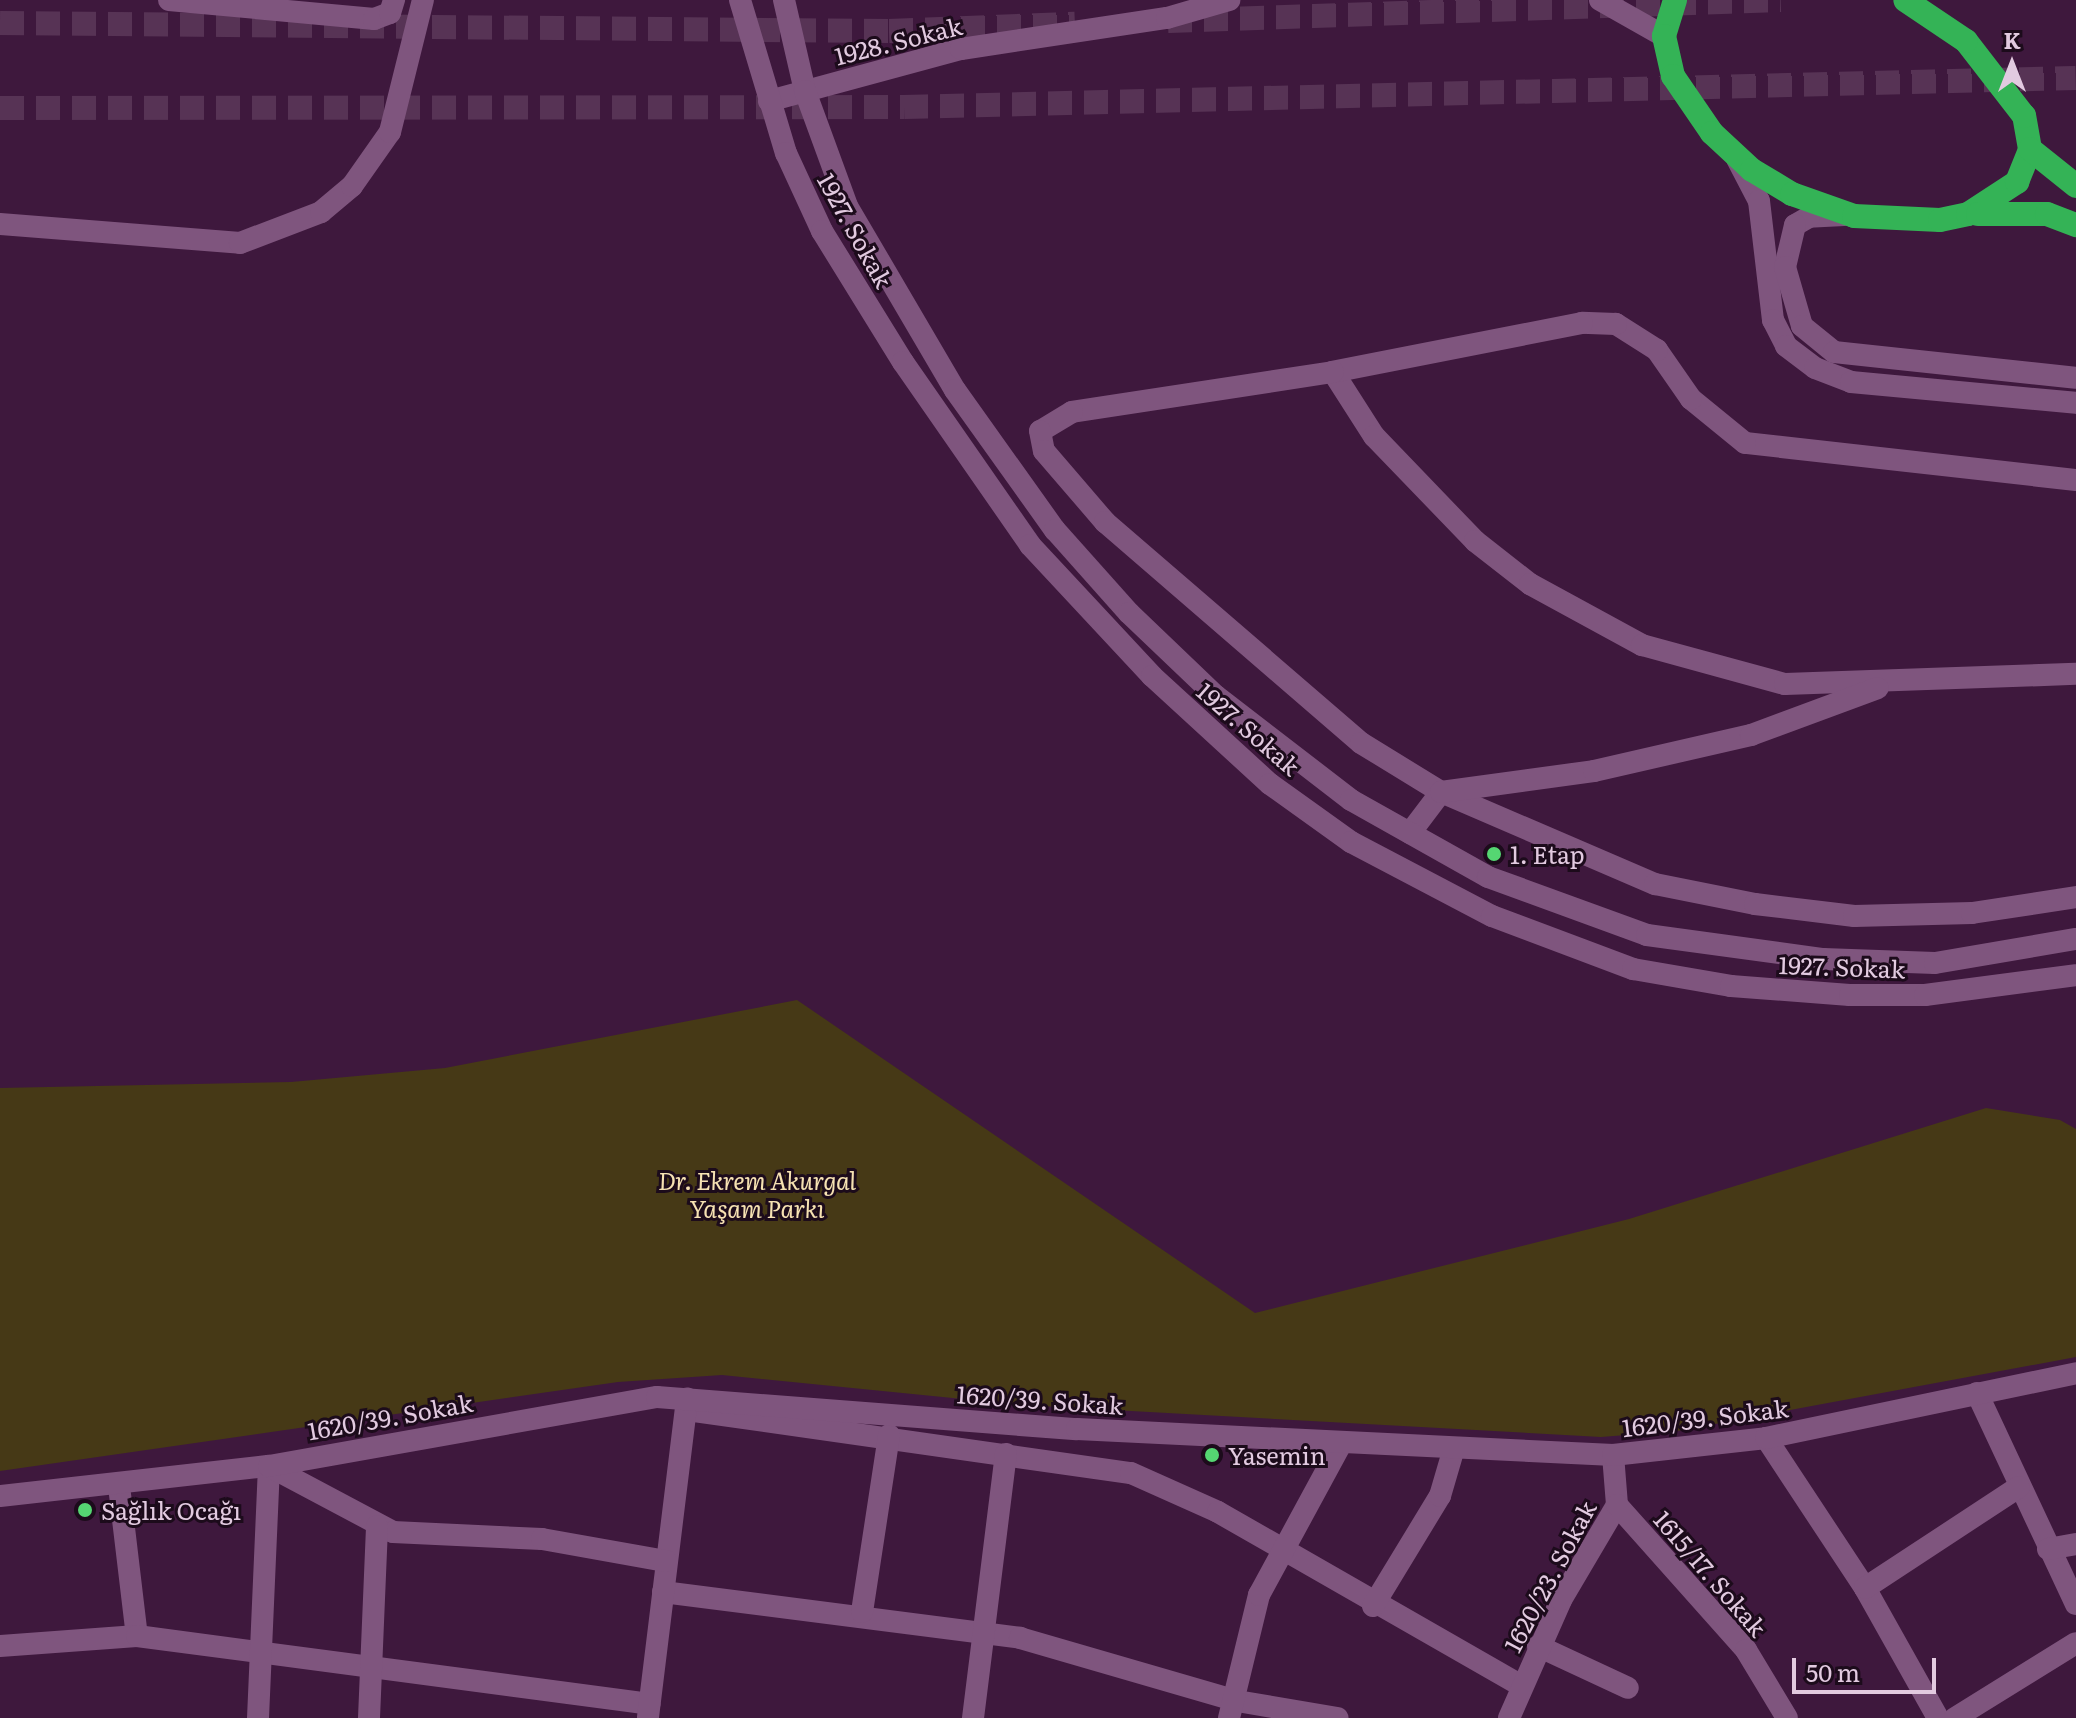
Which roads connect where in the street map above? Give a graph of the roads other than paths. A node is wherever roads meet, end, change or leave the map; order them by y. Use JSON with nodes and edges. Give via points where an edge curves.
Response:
{"nodes":[{"id":1,"x":169,"y":0,"type":"edge"},
{"id":2,"x":394,"y":0,"type":"edge"},
{"id":3,"x":423,"y":0,"type":"edge"},
{"id":4,"x":740,"y":0,"type":"edge"},
{"id":5,"x":784,"y":0,"type":"edge"},
{"id":6,"x":1229,"y":0,"type":"edge"},
{"id":7,"x":1600,"y":0,"type":"edge"},
{"id":8,"x":1675,"y":0,"type":"edge"},
{"id":9,"x":1905,"y":0,"type":"edge"},
{"id":10,"x":1936,"y":0,"type":"edge"},
{"id":11,"x":1945,"y":24,"type":"junction"},
{"id":12,"x":1664,"y":36,"type":"junction"},
{"id":13,"x":805,"y":91,"type":"junction"},
{"id":14,"x":769,"y":101,"type":"junction"},
{"id":15,"x":2030,"y":149,"type":"junction"},
{"id":16,"x":1735,"y":154,"type":"junction"},
{"id":17,"x":2076,"y":186,"type":"edge"},
{"id":18,"x":1968,"y":214,"type":"junction"},
{"id":19,"x":1854,"y":216,"type":"junction"},
{"id":20,"x":0,"y":224,"type":"edge"},
{"id":21,"x":2076,"y":225,"type":"edge"},
{"id":22,"x":1333,"y":372,"type":"junction"},
{"id":23,"x":2076,"y":378,"type":"edge"},
{"id":24,"x":2076,"y":403,"type":"edge"},
{"id":25,"x":2076,"y":480,"type":"edge"},
{"id":26,"x":2076,"y":674,"type":"edge"},
{"id":27,"x":1883,"y":685,"type":"junction"},
{"id":28,"x":1441,"y":792,"type":"junction"},
{"id":29,"x":1410,"y":833,"type":"junction"},
{"id":30,"x":2076,"y":897,"type":"edge"},
{"id":31,"x":2076,"y":939,"type":"edge"},
{"id":32,"x":2076,"y":975,"type":"edge"},
{"id":33,"x":2076,"y":1373,"type":"edge"},
{"id":34,"x":1977,"y":1393,"type":"junction"},
{"id":35,"x":687,"y":1404,"type":"junction"},
{"id":36,"x":889,"y":1435,"type":"junction"},
{"id":37,"x":1766,"y":1438,"type":"junction"},
{"id":38,"x":1342,"y":1442,"type":"junction"},
{"id":39,"x":1454,"y":1448,"type":"junction"},
{"id":40,"x":1006,"y":1454,"type":"junction"},
{"id":41,"x":1613,"y":1455,"type":"junction"},
{"id":42,"x":269,"y":1466,"type":"junction"},
{"id":43,"x":119,"y":1486,"type":"junction"},
{"id":44,"x":2019,"y":1487,"type":"junction"},
{"id":45,"x":0,"y":1496,"type":"edge"},
{"id":46,"x":1617,"y":1505,"type":"junction"},
{"id":47,"x":377,"y":1526,"type":"junction"},
{"id":48,"x":2076,"y":1544,"type":"edge"},
{"id":49,"x":2048,"y":1549,"type":"junction"},
{"id":50,"x":1283,"y":1551,"type":"junction"},
{"id":51,"x":666,"y":1561,"type":"junction"},
{"id":52,"x":1865,"y":1588,"type":"junction"},
{"id":53,"x":663,"y":1592,"type":"junction"},
{"id":54,"x":2076,"y":1604,"type":"edge"},
{"id":55,"x":1373,"y":1606,"type":"junction"},
{"id":56,"x":862,"y":1612,"type":"junction"},
{"id":57,"x":986,"y":1632,"type":"junction"},
{"id":58,"x":137,"y":1636,"type":"junction"},
{"id":59,"x":2076,"y":1643,"type":"edge"},
{"id":60,"x":0,"y":1646,"type":"edge"},
{"id":61,"x":1538,"y":1646,"type":"junction"},
{"id":62,"x":258,"y":1654,"type":"junction"},
{"id":63,"x":372,"y":1664,"type":"junction"},
{"id":64,"x":1522,"y":1686,"type":"junction"},
{"id":65,"x":1628,"y":1688,"type":"dead end"},
{"id":66,"x":1233,"y":1709,"type":"edge"},
{"id":67,"x":649,"y":1711,"type":"edge"},
{"id":68,"x":258,"y":1718,"type":"edge"},
{"id":69,"x":369,"y":1718,"type":"edge"},
{"id":70,"x":973,"y":1718,"type":"edge"},
{"id":71,"x":1338,"y":1718,"type":"edge"},
{"id":72,"x":1509,"y":1718,"type":"edge"},
{"id":73,"x":1787,"y":1718,"type":"edge"},
{"id":74,"x":1938,"y":1718,"type":"edge"},
{"id":75,"x":1955,"y":1718,"type":"edge"}],
"edges":[{"from":1,"to":2,"type":"street","via":[[374,19],[390,13]]},
{"from":3,"to":20,"type":"street","via":[[390,132],[352,186],[321,212],[240,243]]},
{"from":4,"to":14,"type":"street","name":"1927. Sokak"},
{"from":5,"to":13,"type":"street","name":"1927. Sokak"},
{"from":6,"to":13,"type":"street","name":"1928. Sokak","via":[[1167,18],[961,49]]},
{"from":7,"to":12,"type":"street"},
{"from":8,"to":12,"type":"highway"},
{"from":9,"to":11,"type":"highway"},
{"from":10,"to":11,"type":"highway"},
{"from":11,"to":15,"type":"highway","via":[[2011,90]]},
{"from":12,"to":16,"type":"highway","via":[[1684,96]]},
{"from":13,"to":14,"type":"street","name":"1928. Sokak"},
{"from":13,"to":29,"type":"street","name":"1927. Sokak","via":[[847,206],[893,292],[1055,530],[1216,696],[1351,800]]},
{"from":14,"to":32,"type":"street","name":"1927. Sokak","via":[[822,231],[1030,545],[1152,676],[1270,784],[1351,842],[1492,916],[1633,969],[1731,986],[1850,995],[1925,995]]},
{"from":15,"to":17,"type":"highway"},
{"from":15,"to":18,"type":"highway","via":[[2004,197]]},
{"from":16,"to":19,"type":"highway","via":[[1792,194]]},
{"from":16,"to":24,"type":"street","via":[[1759,201],[1773,320],[1786,346],[1815,368],[1851,382]]},
{"from":18,"to":19,"type":"highway","via":[[1940,220]]},
{"from":18,"to":21,"type":"highway","via":[[2047,214]]},
{"from":19,"to":23,"type":"street","via":[[1809,217],[1788,242],[1787,293],[1802,326],[1834,352]]},
{"from":22,"to":25,"type":"street","via":[[1582,323],[1616,324],[1657,350],[1691,399],[1745,443]]},
{"from":22,"to":27,"type":"street","via":[[1374,436],[1475,541],[1584,618],[1717,670],[1785,684]]},
{"from":22,"to":28,"type":"street","via":[[1072,412],[1040,431],[1044,451],[1105,522],[1361,743]]},
{"from":26,"to":27,"type":"street"},
{"from":27,"to":28,"type":"street","via":[[1751,735],[1594,771]]},
{"from":28,"to":29,"type":"street"},
{"from":28,"to":30,"type":"street","via":[[1655,884],[1755,904],[1854,916],[1972,913]]},
{"from":29,"to":31,"type":"street","name":"1927. Sokak","via":[[1488,877],[1585,914],[1727,949],[1935,963]]},
{"from":33,"to":34,"type":"street","name":"1620/39. Sokak"},
{"from":34,"to":37,"type":"street","name":"1620/39. Sokak"},
{"from":34,"to":44,"type":"street"},
{"from":35,"to":36,"type":"street"},
{"from":35,"to":38,"type":"street","name":"1620/39. Sokak"},
{"from":35,"to":42,"type":"street","name":"1620/39. Sokak"},
{"from":35,"to":51,"type":"street"},
{"from":36,"to":40,"type":"street"},
{"from":36,"to":56,"type":"street"},
{"from":37,"to":41,"type":"street","name":"1620/39. Sokak"},
{"from":37,"to":52,"type":"street"},
{"from":38,"to":39,"type":"street","name":"1620/39. Sokak"},
{"from":38,"to":50,"type":"street"},
{"from":39,"to":41,"type":"street","name":"1620/39. Sokak"},
{"from":39,"to":55,"type":"street","via":[[1440,1496]]},
{"from":40,"to":50,"type":"street","via":[[1131,1473]]},
{"from":40,"to":57,"type":"street"},
{"from":41,"to":46,"type":"street","name":"1620/23. Sokak"},
{"from":42,"to":43,"type":"street","name":"1620/39. Sokak"},
{"from":42,"to":47,"type":"street"},
{"from":42,"to":62,"type":"street"},
{"from":43,"to":45,"type":"street","name":"1620/39. Sokak"},
{"from":43,"to":58,"type":"street"},
{"from":44,"to":49,"type":"street"},
{"from":44,"to":52,"type":"street"},
{"from":46,"to":61,"type":"street","name":"1620/23. Sokak"},
{"from":46,"to":73,"type":"street","name":"1615/17. Sokak","via":[[1746,1650]]},
{"from":47,"to":51,"type":"street","via":[[542,1539]]},
{"from":47,"to":63,"type":"street"},
{"from":48,"to":49,"type":"street"},
{"from":49,"to":54,"type":"street"},
{"from":50,"to":55,"type":"street"},
{"from":50,"to":66,"type":"street","via":[[1259,1595]]},
{"from":51,"to":53,"type":"street"},
{"from":52,"to":74,"type":"street"},
{"from":53,"to":56,"type":"street"},
{"from":53,"to":67,"type":"street"},
{"from":55,"to":64,"type":"street"},
{"from":56,"to":57,"type":"street"},
{"from":57,"to":66,"type":"street"},
{"from":57,"to":70,"type":"street"},
{"from":58,"to":60,"type":"street"},
{"from":58,"to":62,"type":"street"},
{"from":59,"to":75,"type":"street"},
{"from":61,"to":64,"type":"street","name":"1620/23. Sokak"},
{"from":61,"to":65,"type":"street"},
{"from":62,"to":63,"type":"street"},
{"from":62,"to":68,"type":"street"},
{"from":63,"to":67,"type":"street"},
{"from":63,"to":69,"type":"street"},
{"from":64,"to":72,"type":"street","name":"1620/23. Sokak"},
{"from":66,"to":71,"type":"street"}]}
